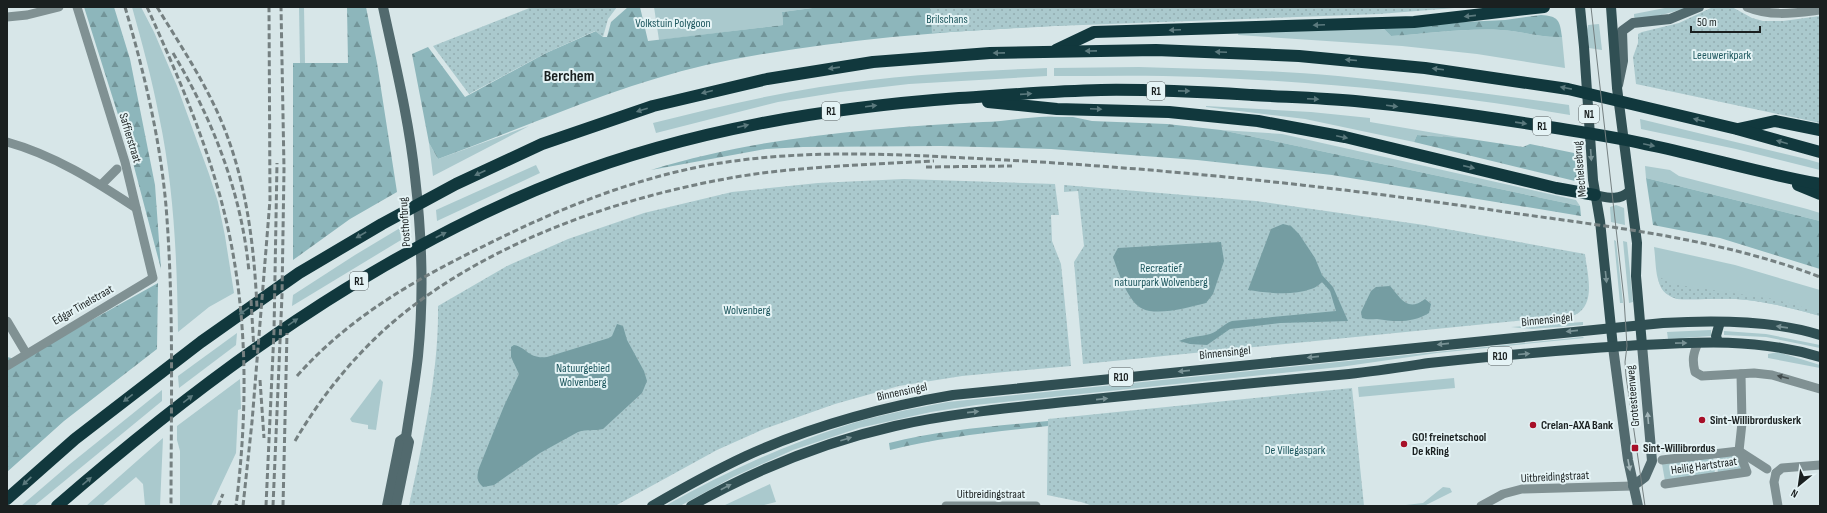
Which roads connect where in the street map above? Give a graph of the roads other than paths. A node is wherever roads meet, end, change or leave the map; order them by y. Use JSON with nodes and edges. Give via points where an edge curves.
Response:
{"nodes":[{"id":1,"x":59,"y":7,"type":"edge"},
{"id":2,"x":77,"y":7,"type":"edge"},
{"id":3,"x":383,"y":7,"type":"edge"},
{"id":4,"x":1544,"y":7,"type":"edge"},
{"id":5,"x":1580,"y":7,"type":"edge"},
{"id":6,"x":1611,"y":7,"type":"edge"},
{"id":7,"x":1699,"y":7,"type":"edge"},
{"id":8,"x":1747,"y":7,"type":"edge"},
{"id":9,"x":1820,"y":10,"type":"edge"},
{"id":10,"x":7,"y":17,"type":"edge"},
{"id":11,"x":1052,"y":52,"type":"junction"},
{"id":12,"x":1618,"y":54,"type":"junction"},
{"id":13,"x":959,"y":98,"type":"junction"},
{"id":14,"x":1737,"y":129,"type":"junction"},
{"id":15,"x":1820,"y":130,"type":"edge"},
{"id":16,"x":7,"y":142,"type":"edge"},
{"id":17,"x":1820,"y":152,"type":"edge"},
{"id":18,"x":117,"y":169,"type":"dead end"},
{"id":19,"x":1777,"y":176,"type":"junction"},
{"id":20,"x":1820,"y":184,"type":"edge"},
{"id":21,"x":101,"y":185,"type":"junction"},
{"id":22,"x":1630,"y":189,"type":"junction"},
{"id":23,"x":1820,"y":194,"type":"edge"},
{"id":24,"x":1595,"y":195,"type":"junction"},
{"id":25,"x":136,"y":208,"type":"junction"},
{"id":26,"x":153,"y":278,"type":"joint"},
{"id":27,"x":7,"y":321,"type":"edge"},
{"id":28,"x":1720,"y":322,"type":"junction"},
{"id":29,"x":1641,"y":325,"type":"junction"},
{"id":30,"x":1611,"y":328,"type":"junction"},
{"id":31,"x":1820,"y":335,"type":"edge"},
{"id":32,"x":1718,"y":342,"type":"junction"},
{"id":33,"x":1698,"y":343,"type":"junction"},
{"id":34,"x":1642,"y":345,"type":"junction"},
{"id":35,"x":1613,"y":347,"type":"junction"},
{"id":36,"x":26,"y":353,"type":"junction"},
{"id":37,"x":1820,"y":357,"type":"edge"},
{"id":38,"x":7,"y":366,"type":"edge"},
{"id":39,"x":1741,"y":374,"type":"junction"},
{"id":40,"x":1820,"y":389,"type":"edge"},
{"id":41,"x":406,"y":437,"type":"junction"},
{"id":42,"x":1739,"y":451,"type":"junction"},
{"id":43,"x":1662,"y":460,"type":"dead end"},
{"id":44,"x":1820,"y":465,"type":"edge"},
{"id":45,"x":1767,"y":469,"type":"junction"},
{"id":46,"x":1747,"y":472,"type":"junction"},
{"id":47,"x":1776,"y":473,"type":"junction"},
{"id":48,"x":1665,"y":484,"type":"dead end"},
{"id":49,"x":1633,"y":486,"type":"junction"},
{"id":50,"x":7,"y":499,"type":"edge"},
{"id":51,"x":1482,"y":505,"type":"edge"},
{"id":52,"x":57,"y":506,"type":"edge"},
{"id":53,"x":387,"y":506,"type":"edge"},
{"id":54,"x":396,"y":506,"type":"edge"},
{"id":55,"x":652,"y":506,"type":"edge"},
{"id":56,"x":691,"y":506,"type":"edge"},
{"id":57,"x":946,"y":506,"type":"edge"},
{"id":58,"x":1036,"y":506,"type":"edge"},
{"id":59,"x":1638,"y":506,"type":"edge"},
{"id":60,"x":1778,"y":506,"type":"edge"}],
"edges":[{"from":1,"to":10,"type":"street","via":[[28,15]]},
{"from":2,"to":25,"type":"street","name":"Saffierstraat","via":[[125,162]]},
{"from":3,"to":41,"type":"street","name":"Posthofbrug","via":[[407,124],[415,177],[420,246],[418,356]]},
{"from":4,"to":11,"type":"highway","one_way":true,"via":[[1414,22],[1094,32]]},
{"from":5,"to":24,"type":"main road","name":"Mechelsebrug","number":"N1","one_way":true},
{"from":6,"to":12,"type":"main road"},
{"from":7,"to":12,"type":"street","via":[[1670,19],[1642,21],[1628,26],[1622,31]]},
{"from":8,"to":9,"type":"street","via":[[1770,14]]},
{"from":14,"to":11,"type":"highway","one_way":true,"via":[[1568,89],[1507,78],[1397,64],[1212,51]]},
{"from":11,"to":50,"type":"highway","one_way":true,"via":[[913,58],[767,79],[653,106],[542,144],[425,200],[299,273],[158,374],[75,439]]},
{"from":12,"to":22,"type":"main road","via":[[1617,88]]},
{"from":13,"to":19,"type":"highway","number":"R1","one_way":true,"via":[[1105,90],[1353,101],[1538,125],[1650,144]]},
{"from":13,"to":24,"type":"highway","one_way":true,"via":[[1057,109],[1169,112],[1258,121],[1345,137]]},
{"from":52,"to":13,"type":"highway","number":"R1","one_way":true,"via":[[142,434],[270,338],[342,290],[402,255],[539,188],[653,148],[768,121],[890,103]]},
{"from":14,"to":15,"type":"highway","via":[[1775,121]]},
{"from":17,"to":14,"type":"highway","one_way":true},
{"from":16,"to":21,"type":"street","via":[[56,160]]},
{"from":18,"to":21,"type":"street"},
{"from":19,"to":20,"type":"highway","number":"R1"},
{"from":19,"to":23,"type":"highway"},
{"from":21,"to":25,"type":"street"},
{"from":22,"to":24,"type":"main road","via":[[1625,196],[1616,199]]},
{"from":22,"to":29,"type":"main road","via":[[1637,243],[1636,276]]},
{"from":24,"to":30,"type":"main road","name":"Mechelsebrug","number":"N1","one_way":true},
{"from":25,"to":26,"type":"street","name":"Saffierstraat"},
{"from":26,"to":36,"type":"street","name":"Edgar Tinelstraat"},
{"from":27,"to":36,"type":"street"},
{"from":28,"to":29,"type":"main road","name":"Binnensingel"},
{"from":31,"to":28,"type":"main road","name":"Binnensingel","one_way":true,"via":[[1792,328]]},
{"from":28,"to":32,"type":"main road","via":[[1716,336]]},
{"from":29,"to":30,"type":"main road","name":"Binnensingel","number":"R10"},
{"from":29,"to":34,"type":"main road"},
{"from":30,"to":35,"type":"main road","name":"Mechelsebrug"},
{"from":30,"to":55,"type":"main road","name":"Binnensingel","number":"R10","one_way":true,"via":[[967,393],[918,401],[855,416],[782,441],[731,463]]},
{"from":32,"to":33,"type":"main road","number":"R10"},
{"from":32,"to":37,"type":"main road","number":"R10","via":[[1755,343]]},
{"from":34,"to":33,"type":"main road","number":"R10","one_way":true},
{"from":33,"to":39,"type":"street","via":[[1692,355],[1695,372],[1702,376]]},
{"from":34,"to":35,"type":"main road","number":"R10"},
{"from":49,"to":34,"type":"street","name":"Grotesteenweg","one_way":true,"via":[[1645,477],[1652,461]]},
{"from":35,"to":49,"type":"street","name":"Grotesteenweg","one_way":true},
{"from":56,"to":35,"type":"main road","number":"R10","one_way":true,"via":[[747,477],[817,448],[879,430],[942,416],[1470,359]]},
{"from":36,"to":38,"type":"street","name":"Edgar Tinelstraat"},
{"from":40,"to":39,"type":"street","one_way":true,"via":[[1772,374]]},
{"from":39,"to":42,"type":"street","name":"Heilig Hartstraat","via":[[1742,423]]},
{"from":41,"to":53,"type":"street","name":"Posthofbrug","via":[[400,441]]},
{"from":41,"to":54,"type":"street","name":"Posthofbrug","via":[[409,442]]},
{"from":42,"to":43,"type":"street","name":"Heilig Hartstraat"},
{"from":42,"to":45,"type":"street"},
{"from":42,"to":46,"type":"street","name":"Heilig Hartstraat"},
{"from":44,"to":47,"type":"street","via":[[1782,468]]},
{"from":45,"to":46,"type":"street"},
{"from":45,"to":47,"type":"street"},
{"from":46,"to":48,"type":"street","name":"Heilig Hartstraat"},
{"from":47,"to":60,"type":"street","via":[[1774,482]]},
{"from":49,"to":51,"type":"street","name":"Uitbreidingstraat","via":[[1522,490],[1502,494]]},
{"from":49,"to":59,"type":"street","name":"Grotesteenweg"},
{"from":57,"to":58,"type":"street","name":"Uitbreidingstraat"}]}
